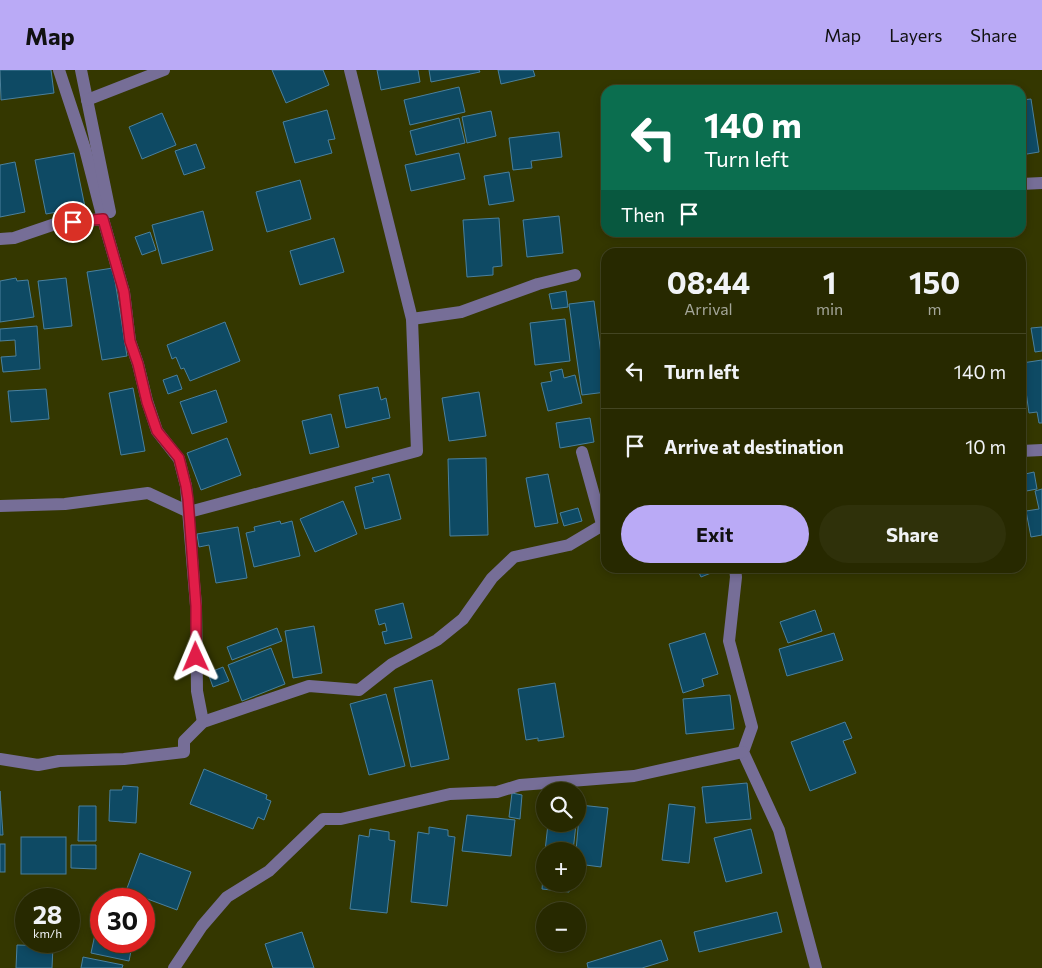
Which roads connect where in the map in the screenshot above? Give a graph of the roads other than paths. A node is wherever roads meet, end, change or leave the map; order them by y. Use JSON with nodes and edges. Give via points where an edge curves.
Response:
{"nodes":[{"id":1,"x":59,"y":70,"type":"edge"},
{"id":2,"x":81,"y":70,"type":"edge"},
{"id":3,"x":164,"y":70,"type":"edge"},
{"id":4,"x":350,"y":70,"type":"edge"},
{"id":5,"x":87,"y":100,"type":"junction"},
{"id":6,"x":1042,"y":183,"type":"edge"},
{"id":7,"x":1026,"y":184,"type":"edge"},
{"id":8,"x":106,"y":216,"type":"junction"},
{"id":9,"x":0,"y":239,"type":"edge"},
{"id":10,"x":576,"y":275,"type":"dead end"},
{"id":11,"x":412,"y":319,"type":"junction"},
{"id":12,"x":1042,"y":450,"type":"edge"},
{"id":13,"x":1026,"y":451,"type":"edge"},
{"id":14,"x":582,"y":452,"type":"dead end"},
{"id":15,"x":0,"y":506,"type":"edge"},
{"id":16,"x":188,"y":512,"type":"junction"},
{"id":17,"x":601,"y":514,"type":"edge"},
{"id":18,"x":601,"y":526,"type":"edge"},
{"id":19,"x":736,"y":573,"type":"edge"},
{"id":20,"x":204,"y":722,"type":"junction"},
{"id":21,"x":743,"y":752,"type":"junction"},
{"id":22,"x":0,"y":759,"type":"edge"},
{"id":23,"x":174,"y":968,"type":"edge"},
{"id":24,"x":816,"y":968,"type":"edge"}],
"edges":[{"from":1,"to":8,"type":"street"},
{"from":2,"to":5,"type":"street"},
{"from":3,"to":5,"type":"street"},
{"from":4,"to":11,"type":"street"},
{"from":5,"to":8,"type":"street"},
{"from":6,"to":7,"type":"street"},
{"from":8,"to":9,"type":"street","via":[[58,223],[14,238]]},
{"from":8,"to":16,"type":"street","via":[[124,292],[130,341],[157,431],[179,458]]},
{"from":10,"to":11,"type":"street","via":[[538,284],[461,312]]},
{"from":11,"to":16,"type":"street","via":[[417,451]]},
{"from":12,"to":13,"type":"street"},
{"from":14,"to":17,"type":"street"},
{"from":15,"to":16,"type":"street","via":[[65,504],[148,493]]},
{"from":16,"to":20,"type":"street","via":[[196,606],[197,691]]},
{"from":18,"to":20,"type":"street","via":[[570,545],[514,557],[492,578],[462,619],[437,640],[392,664],[359,690],[309,686]]},
{"from":19,"to":21,"type":"street","via":[[729,641],[752,727]]},
{"from":20,"to":22,"type":"street","via":[[184,741],[184,752],[38,765]]},
{"from":21,"to":23,"type":"street","via":[[634,776],[450,794],[341,819],[323,819],[269,871],[227,897],[202,926]]},
{"from":21,"to":24,"type":"street","via":[[779,830]]}]}
